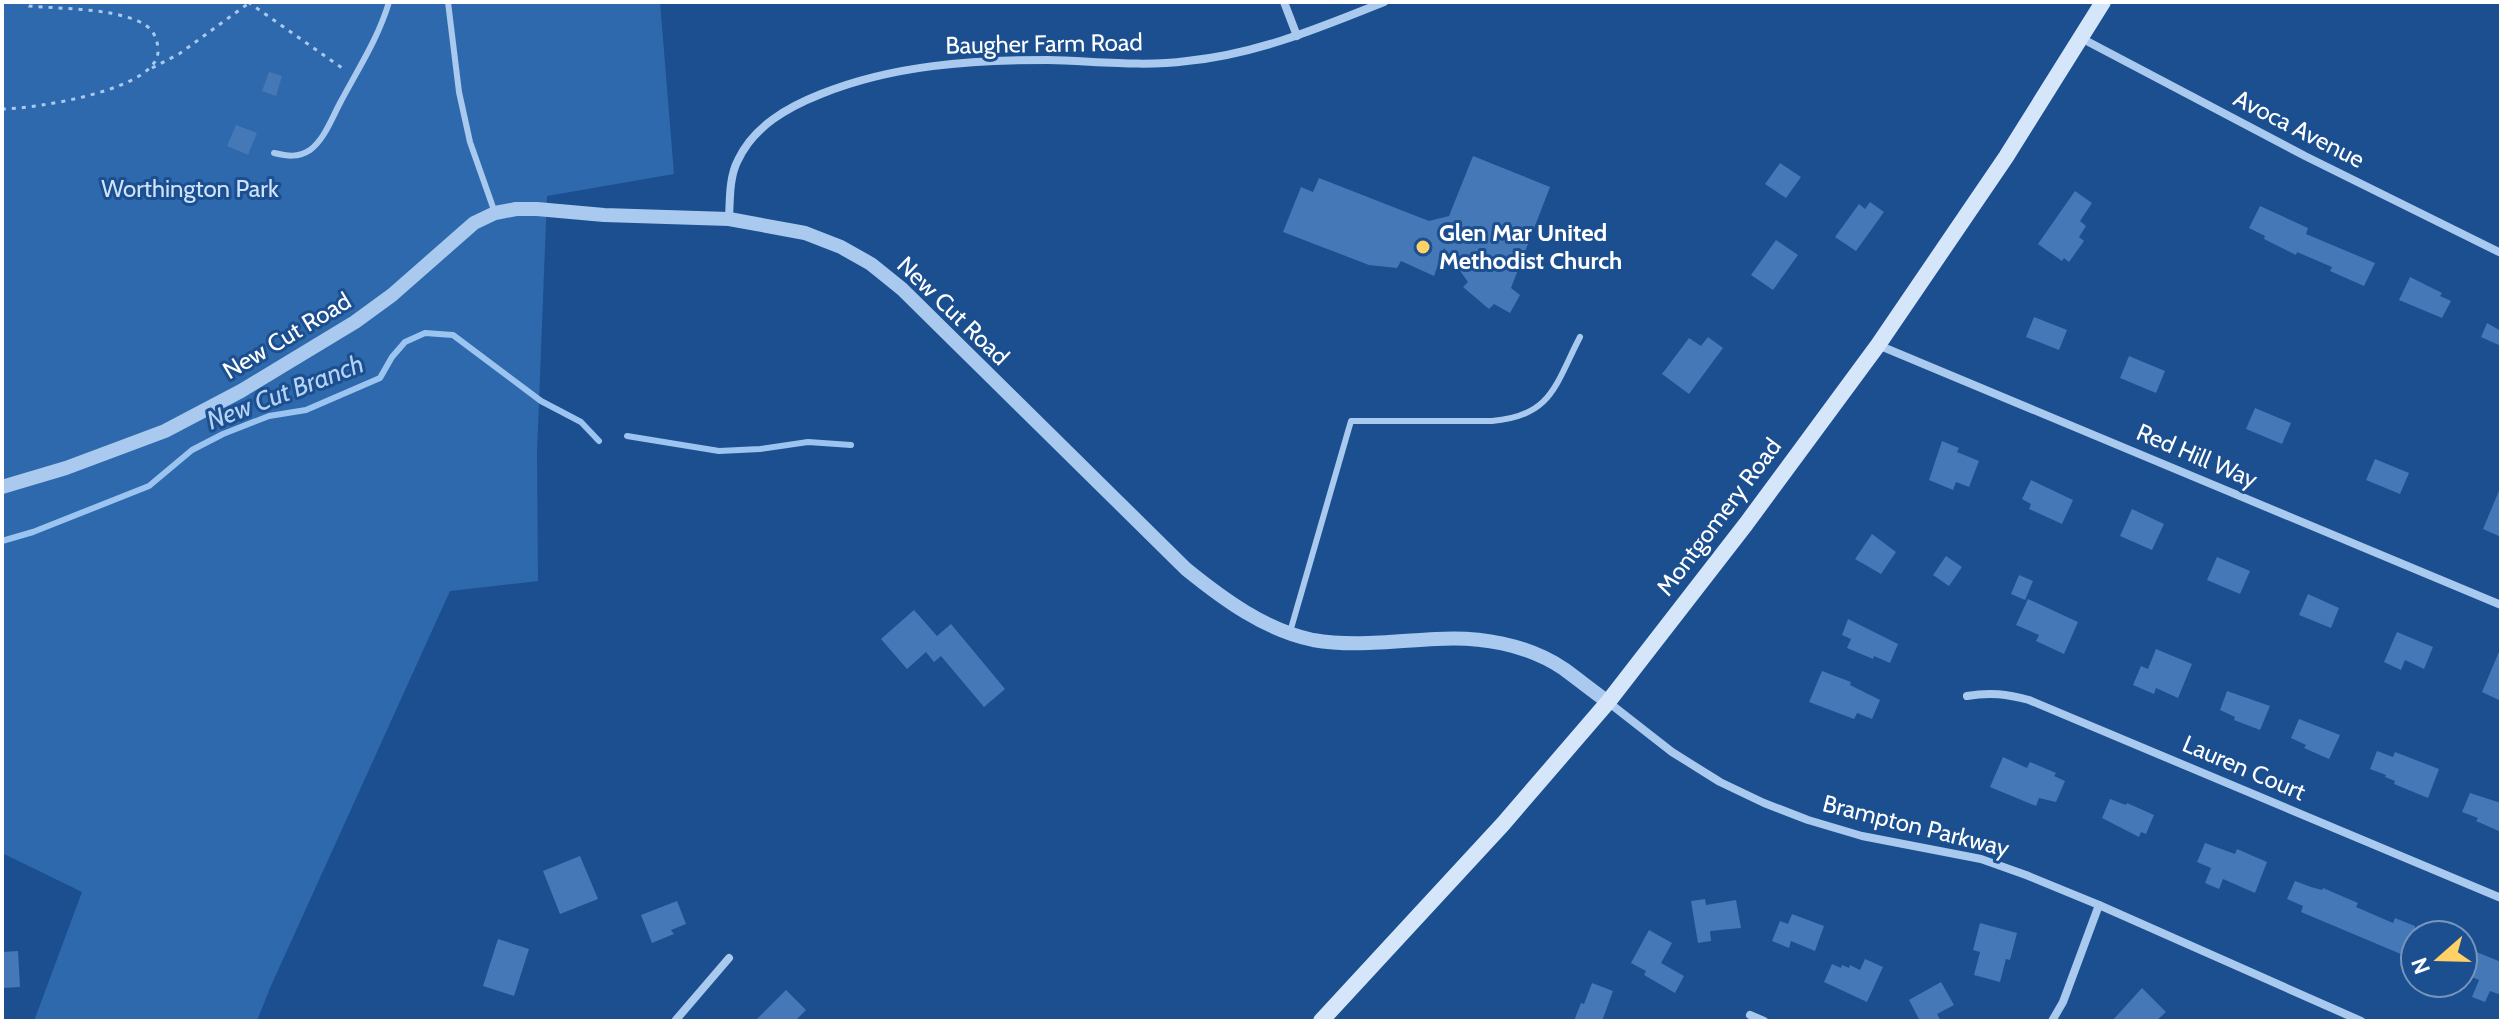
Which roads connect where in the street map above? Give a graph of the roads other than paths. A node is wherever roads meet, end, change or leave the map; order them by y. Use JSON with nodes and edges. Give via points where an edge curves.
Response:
{"nodes":[{"id":1,"x":389,"y":2,"type":"edge"},
{"id":2,"x":448,"y":2,"type":"edge"},
{"id":3,"x":1284,"y":2,"type":"edge"},
{"id":4,"x":1384,"y":2,"type":"edge"},
{"id":5,"x":2103,"y":2,"type":"edge"},
{"id":6,"x":1297,"y":36,"type":"junction"},
{"id":7,"x":2081,"y":38,"type":"junction"},
{"id":8,"x":274,"y":153,"type":"dead end"},
{"id":9,"x":495,"y":213,"type":"junction"},
{"id":10,"x":729,"y":219,"type":"junction"},
{"id":11,"x":2501,"y":253,"type":"edge"},
{"id":12,"x":1580,"y":337,"type":"dead end"},
{"id":13,"x":1878,"y":345,"type":"junction"},
{"id":14,"x":2,"y":487,"type":"edge"},
{"id":15,"x":2501,"y":605,"type":"edge"},
{"id":16,"x":1290,"y":632,"type":"junction"},
{"id":17,"x":1967,"y":696,"type":"dead end"},
{"id":18,"x":1608,"y":702,"type":"junction"},
{"id":19,"x":2501,"y":898,"type":"edge"},
{"id":20,"x":2099,"y":905,"type":"junction"},
{"id":21,"x":729,"y":958,"type":"dead end"},
{"id":22,"x":1750,"y":1015,"type":"dead end"},
{"id":23,"x":1328,"y":1018,"type":"edge"},
{"id":24,"x":675,"y":1021,"type":"edge"},
{"id":25,"x":1764,"y":1021,"type":"edge"},
{"id":26,"x":2052,"y":1021,"type":"edge"},
{"id":27,"x":2361,"y":1021,"type":"edge"}],
"edges":[{"from":1,"to":8,"type":"lane","via":[[372,46],[324,133],[311,149],[293,157]]},
{"from":2,"to":9,"type":"lane","via":[[470,142]]},
{"from":3,"to":6,"type":"street"},
{"from":4,"to":6,"type":"street","name":"Baugher Farm Road"},
{"from":5,"to":7,"type":"main road","name":"Montgomery Road"},
{"from":6,"to":10,"type":"street","name":"Baugher Farm Road","via":[[1228,56],[1183,62],[974,62],[847,83],[782,113],[750,139],[736,162]]},
{"from":7,"to":11,"type":"street","name":"Avoca Avenue"},
{"from":7,"to":13,"type":"main road","name":"Montgomery Road"},
{"from":9,"to":10,"type":"street","name":"New Cut Road","via":[[537,209]]},
{"from":9,"to":14,"type":"street","name":"New Cut Road","via":[[474,223],[355,322],[241,391],[152,436]]},
{"from":10,"to":16,"type":"street","name":"New Cut Road","via":[[805,233],[871,264],[1186,569],[1223,599]]},
{"from":12,"to":16,"type":"lane","via":[[1550,395],[1527,415],[1492,421],[1351,421]]},
{"from":13,"to":15,"type":"street","name":"Red Hill Way"},
{"from":13,"to":18,"type":"main road","name":"Montgomery Road"},
{"from":16,"to":18,"type":"street","name":"New Cut Road","via":[[1313,640],[1369,643],[1479,639],[1522,649],[1562,668]]},
{"from":17,"to":19,"type":"street","name":"Lauren Court","via":[[1989,692],[2029,700]]},
{"from":18,"to":20,"type":"street","name":"Brampton Parkway","via":[[1672,752],[1764,803],[1862,836],[1981,859]]},
{"from":18,"to":23,"type":"main road","name":"Montgomery Road"},
{"from":20,"to":26,"type":"street"},
{"from":20,"to":27,"type":"street","name":"Brampton Parkway"},
{"from":21,"to":24,"type":"street"},
{"from":22,"to":25,"type":"street"}]}
